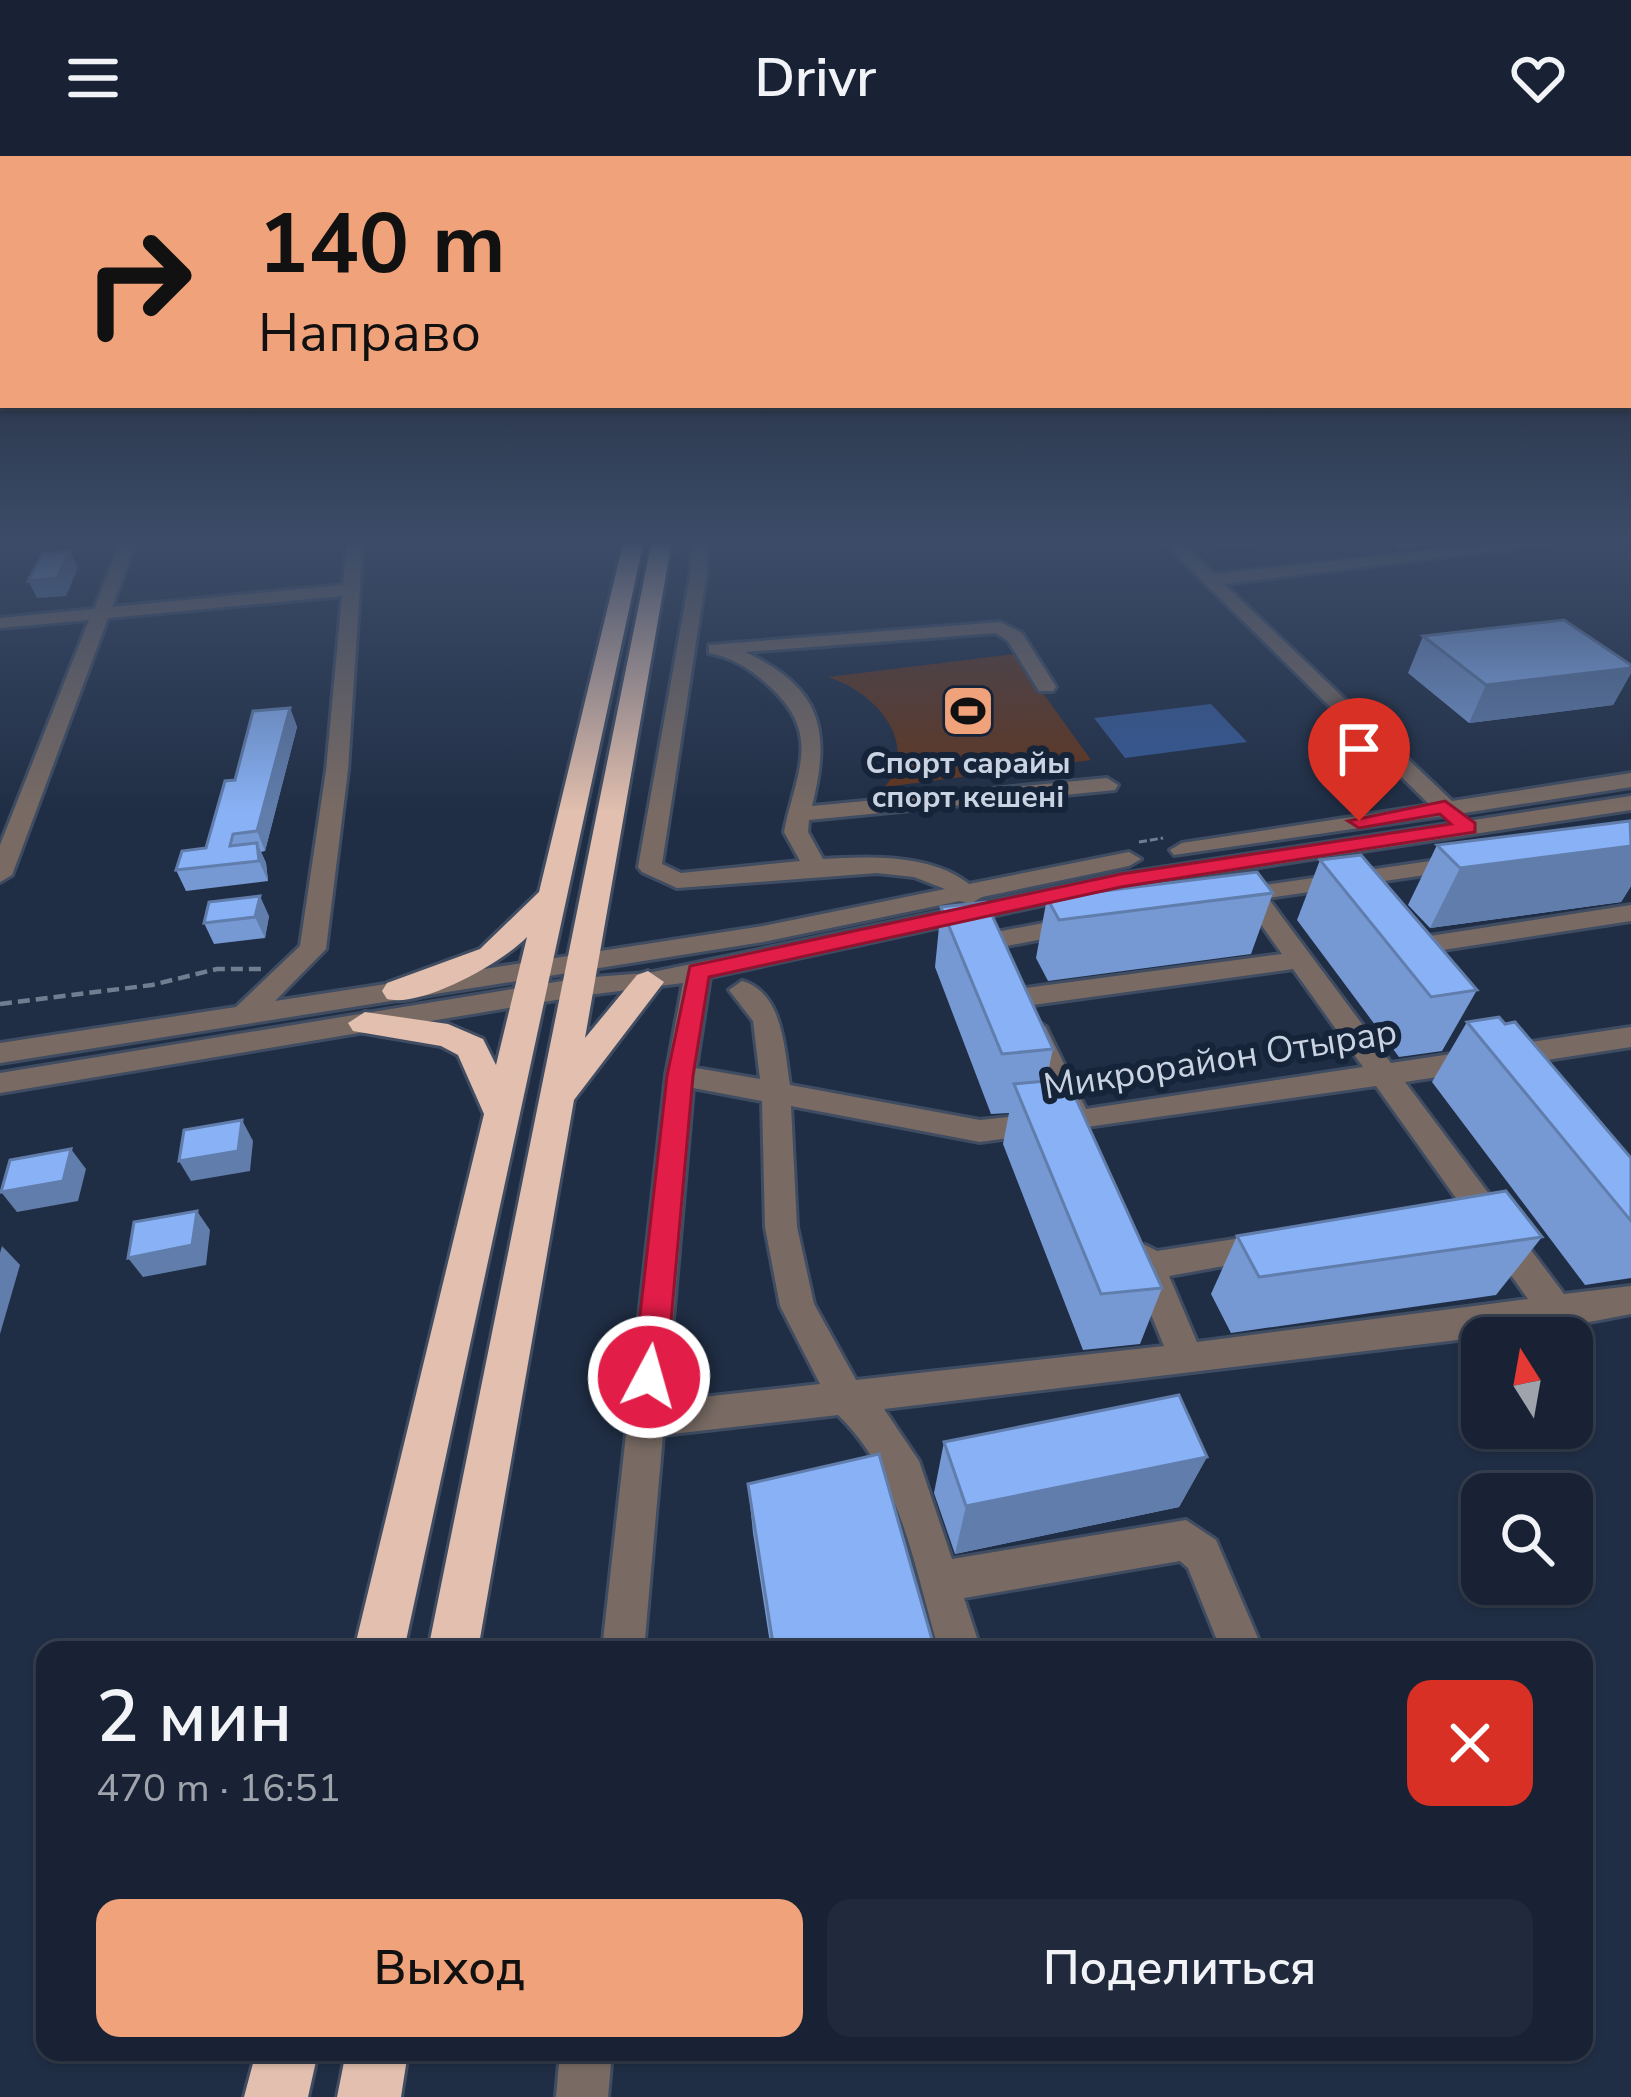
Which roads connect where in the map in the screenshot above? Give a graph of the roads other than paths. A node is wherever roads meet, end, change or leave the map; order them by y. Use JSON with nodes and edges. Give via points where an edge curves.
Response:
{"nodes":[{"id":1,"x":92,"y":631,"type":"edge"},
{"id":2,"x":346,"y":631,"type":"edge"},
{"id":3,"x":631,"y":631,"type":"edge"},
{"id":4,"x":688,"y":631,"type":"edge"},
{"id":5,"x":956,"y":631,"type":"edge"},
{"id":6,"x":1005,"y":631,"type":"edge"},
{"id":7,"x":1251,"y":631,"type":"edge"},
{"id":8,"x":1261,"y":631,"type":"edge"},
{"id":9,"x":686,"y":644,"type":"junction"},
{"id":10,"x":716,"y":650,"type":"junction"},
{"id":11,"x":1046,"y":687,"type":"dead end"},
{"id":12,"x":612,"y":705,"type":"junction"},
{"id":13,"x":1631,"y":780,"type":"edge"},
{"id":14,"x":1107,"y":785,"type":"dead end"},
{"id":15,"x":1515,"y":797,"type":"junction"},
{"id":16,"x":1631,"y":804,"type":"edge"},
{"id":17,"x":798,"y":814,"type":"junction"},
{"id":18,"x":1537,"y":817,"type":"junction"},
{"id":19,"x":1448,"y":818,"type":"junction"},
{"id":20,"x":1563,"y":839,"type":"edge"},
{"id":21,"x":1482,"y":861,"type":"edge"},
{"id":22,"x":817,"y":870,"type":"junction"},
{"id":23,"x":0,"y":875,"type":"edge"},
{"id":24,"x":1251,"y":893,"type":"junction"},
{"id":25,"x":553,"y":894,"type":"junction"},
{"id":26,"x":972,"y":900,"type":"junction"},
{"id":27,"x":1208,"y":901,"type":"edge"},
{"id":28,"x":1631,"y":913,"type":"edge"},
{"id":29,"x":1100,"y":921,"type":"edge"},
{"id":30,"x":991,"y":941,"type":"junction"},
{"id":31,"x":1300,"y":960,"type":"junction"},
{"id":32,"x":698,"y":972,"type":"junction"},
{"id":33,"x":1409,"y":974,"type":"edge"},
{"id":34,"x":582,"y":976,"type":"junction"},
{"id":35,"x":648,"y":982,"type":"junction"},
{"id":36,"x":531,"y":984,"type":"junction"},
{"id":37,"x":742,"y":990,"type":"dead end"},
{"id":38,"x":398,"y":991,"type":"junction"},
{"id":39,"x":1018,"y":998,"type":"junction"},
{"id":40,"x":245,"y":1013,"type":"junction"},
{"id":41,"x":364,"y":1023,"type":"junction"},
{"id":42,"x":1631,"y":1036,"type":"edge"},
{"id":43,"x":1473,"y":1051,"type":"junction"},
{"id":44,"x":0,"y":1053,"type":"edge"},
{"id":45,"x":1382,"y":1072,"type":"junction"},
{"id":46,"x":680,"y":1076,"type":"junction"},
{"id":47,"x":0,"y":1083,"type":"edge"},
{"id":48,"x":776,"y":1092,"type":"junction"},
{"id":49,"x":1508,"y":1096,"type":"edge"},
{"id":50,"x":556,"y":1107,"type":"junction"},
{"id":51,"x":502,"y":1114,"type":"junction"},
{"id":52,"x":1082,"y":1131,"type":"junction"},
{"id":53,"x":1484,"y":1212,"type":"junction"},
{"id":54,"x":1440,"y":1220,"type":"edge"},
{"id":55,"x":1128,"y":1225,"type":"edge"},
{"id":56,"x":1305,"y":1241,"type":"edge"},
{"id":57,"x":1149,"y":1266,"type":"junction"},
{"id":58,"x":1631,"y":1300,"type":"edge"},
{"id":59,"x":1558,"y":1313,"type":"junction"},
{"id":60,"x":1187,"y":1358,"type":"junction"},
{"id":61,"x":848,"y":1400,"type":"junction"},
{"id":62,"x":645,"y":1420,"type":"junction"},
{"id":63,"x":942,"y":1581,"type":"junction"},
{"id":64,"x":381,"y":1641,"type":"edge"},
{"id":65,"x":455,"y":1641,"type":"edge"},
{"id":66,"x":624,"y":1641,"type":"edge"},
{"id":67,"x":958,"y":1641,"type":"edge"},
{"id":68,"x":1227,"y":1641,"type":"edge"},
{"id":69,"x":285,"y":2061,"type":"edge"},
{"id":70,"x":375,"y":2061,"type":"edge"},
{"id":71,"x":585,"y":2061,"type":"edge"},
{"id":72,"x":276,"y":2097,"type":"edge"},
{"id":73,"x":369,"y":2097,"type":"edge"},
{"id":74,"x":582,"y":2097,"type":"edge"}],
"edges":[{"from":1,"to":23,"type":"street"},
{"from":2,"to":40,"type":"street","via":[[313,949]]},
{"from":3,"to":12,"type":"highway"},
{"from":4,"to":9,"type":"street"},
{"from":5,"to":10,"type":"street"},
{"from":6,"to":11,"type":"street"},
{"from":7,"to":19,"type":"street"},
{"from":8,"to":19,"type":"street"},
{"from":9,"to":10,"type":"street"},
{"from":9,"to":22,"type":"street","via":[[650,867],[677,881]]},
{"from":10,"to":17,"type":"street","via":[[756,664],[808,716],[816,751]]},
{"from":12,"to":25,"type":"highway"},
{"from":12,"to":34,"type":"highway"},
{"from":13,"to":15,"type":"street"},
{"from":14,"to":17,"type":"street"},
{"from":15,"to":18,"type":"street"},
{"from":15,"to":19,"type":"street"},
{"from":16,"to":18,"type":"street"},
{"from":17,"to":22,"type":"street","via":[[796,832]]},
{"from":18,"to":19,"type":"street"},
{"from":18,"to":20,"type":"street"},
{"from":19,"to":26,"type":"street"},
{"from":21,"to":24,"type":"street"},
{"from":22,"to":26,"type":"street","via":[[922,869]]},
{"from":24,"to":27,"type":"street"},
{"from":24,"to":31,"type":"street"},
{"from":25,"to":36,"type":"highway"},
{"from":25,"to":38,"type":"highway","via":[[491,956]]},
{"from":26,"to":30,"type":"street"},
{"from":26,"to":32,"type":"street"},
{"from":26,"to":34,"type":"street","via":[[764,934]]},
{"from":28,"to":33,"type":"street","via":[[1405,944],[1394,952]]},
{"from":29,"to":30,"type":"street"},
{"from":30,"to":39,"type":"street"},
{"from":31,"to":39,"type":"street"},
{"from":31,"to":45,"type":"street"},
{"from":32,"to":35,"type":"street"},
{"from":32,"to":46,"type":"street"},
{"from":34,"to":35,"type":"street"},
{"from":34,"to":36,"type":"street"},
{"from":34,"to":50,"type":"highway"},
{"from":35,"to":50,"type":"highway"},
{"from":36,"to":38,"type":"street"},
{"from":36,"to":41,"type":"street"},
{"from":36,"to":51,"type":"highway"},
{"from":37,"to":48,"type":"street","via":[[766,1019]]},
{"from":38,"to":40,"type":"street"},
{"from":39,"to":52,"type":"street"},
{"from":40,"to":44,"type":"street"},
{"from":41,"to":47,"type":"street"},
{"from":41,"to":51,"type":"highway","via":[[471,1047]]},
{"from":42,"to":43,"type":"street","name":"Микрорайон Отырар"},
{"from":43,"to":45,"type":"street","name":"Микрорайон Отырар"},
{"from":43,"to":49,"type":"street"},
{"from":45,"to":52,"type":"street","name":"Микрорайон Отырар"},
{"from":45,"to":53,"type":"street"},
{"from":46,"to":48,"type":"street","name":"Микрорайон Отырар"},
{"from":46,"to":62,"type":"street"},
{"from":48,"to":52,"type":"street","name":"Микрорайон Отырар","via":[[961,1130]]},
{"from":48,"to":61,"type":"street","via":[[782,1227],[797,1306]]},
{"from":50,"to":65,"type":"highway"},
{"from":51,"to":64,"type":"highway"},
{"from":53,"to":54,"type":"street"},
{"from":53,"to":59,"type":"street"},
{"from":55,"to":57,"type":"street"},
{"from":56,"to":57,"type":"street"},
{"from":57,"to":60,"type":"street"},
{"from":58,"to":59,"type":"street"},
{"from":59,"to":60,"type":"street"},
{"from":60,"to":61,"type":"street"},
{"from":61,"to":62,"type":"street"},
{"from":61,"to":63,"type":"street","via":[[883,1432],[905,1474]]},
{"from":62,"to":66,"type":"street"},
{"from":63,"to":67,"type":"street"},
{"from":63,"to":68,"type":"street","via":[[1186,1540],[1202,1554]]},
{"from":69,"to":72,"type":"highway"},
{"from":70,"to":73,"type":"highway"},
{"from":71,"to":74,"type":"street"}]}
